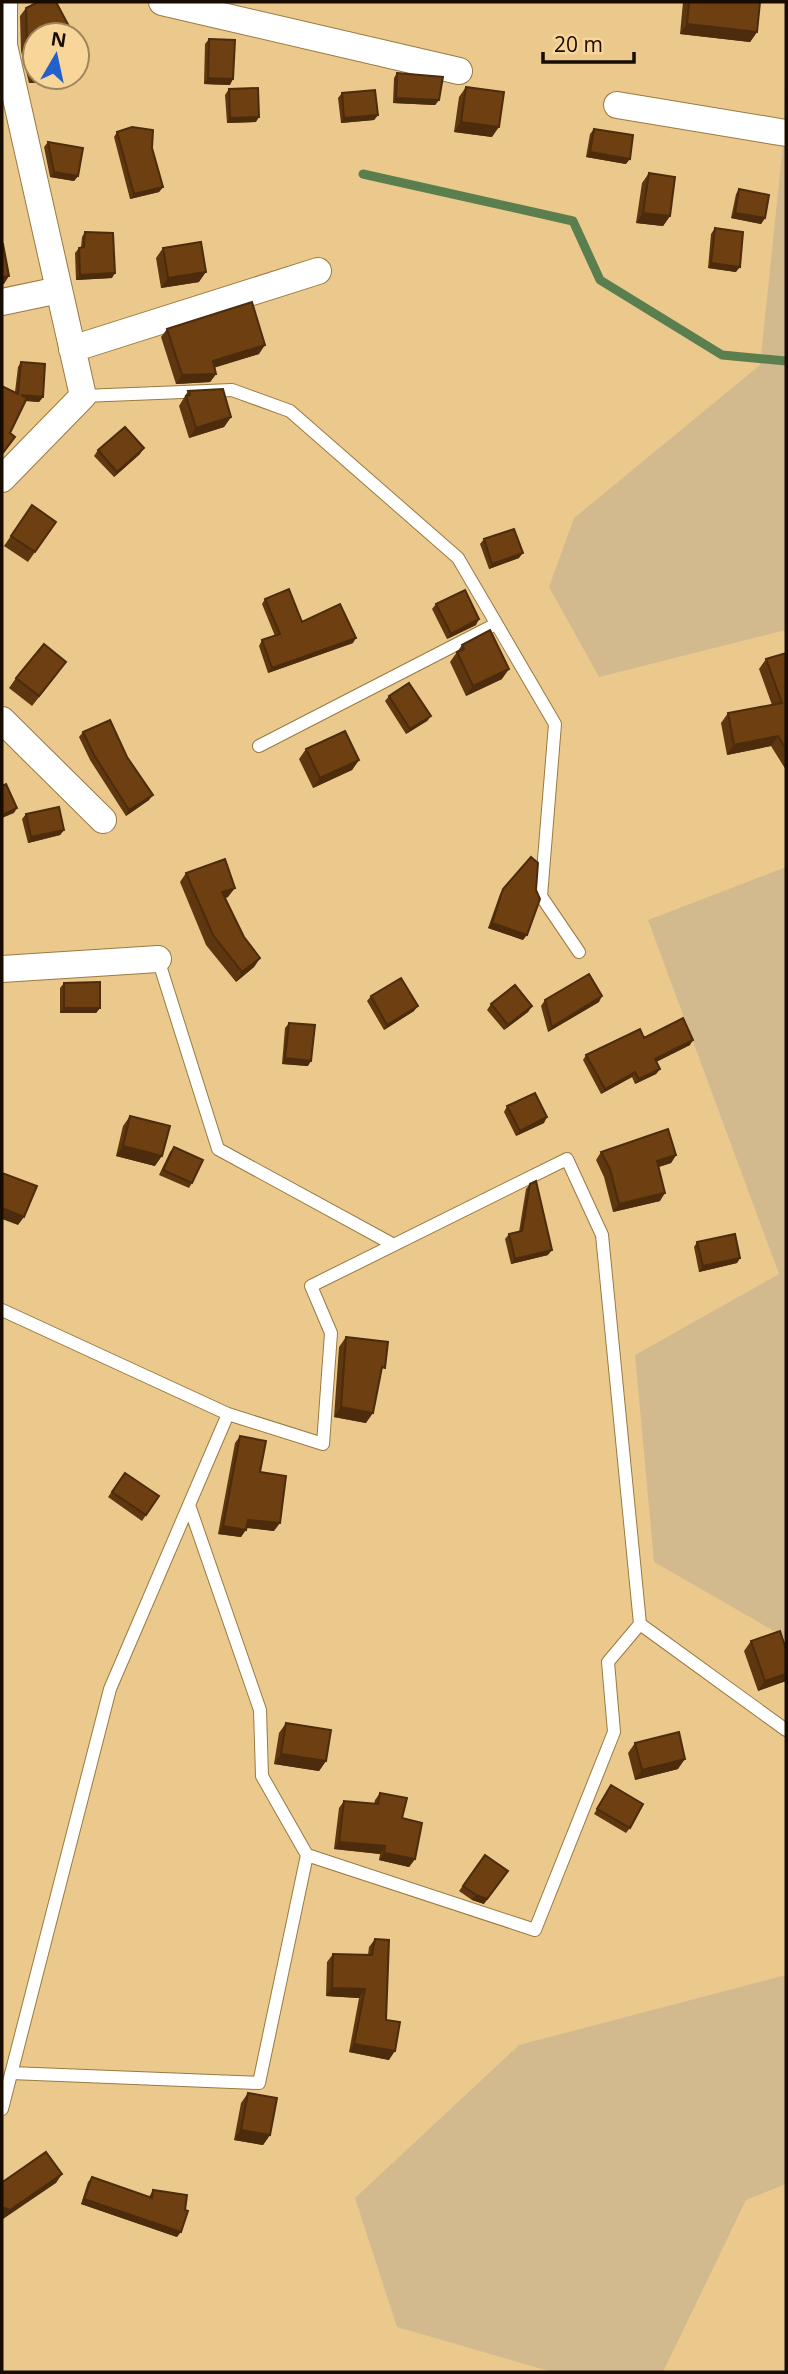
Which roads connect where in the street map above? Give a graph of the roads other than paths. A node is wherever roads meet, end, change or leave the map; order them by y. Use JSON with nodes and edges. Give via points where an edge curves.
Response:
{"nodes":[{"id":1,"x":4,"y":2,"type":"edge"},
{"id":2,"x":162,"y":2,"type":"edge"},
{"id":3,"x":3,"y":46,"type":"edge"},
{"id":4,"x":459,"y":71,"type":"dead end"},
{"id":5,"x":617,"y":105,"type":"dead end"},
{"id":6,"x":786,"y":133,"type":"edge"},
{"id":7,"x":318,"y":271,"type":"dead end"},
{"id":8,"x":59,"y":290,"type":"junction"},
{"id":9,"x":2,"y":302,"type":"edge"},
{"id":10,"x":72,"y":349,"type":"junction"},
{"id":11,"x":83,"y":396,"type":"junction"},
{"id":12,"x":2,"y":479,"type":"edge"},
{"id":13,"x":496,"y":624,"type":"junction"},
{"id":14,"x":2,"y":720,"type":"edge"},
{"id":15,"x":259,"y":746,"type":"dead end"},
{"id":16,"x":103,"y":820,"type":"dead end"},
{"id":17,"x":579,"y":952,"type":"dead end"},
{"id":18,"x":158,"y":959,"type":"joint"},
{"id":19,"x":2,"y":969,"type":"edge"},
{"id":20,"x":394,"y":1245,"type":"junction"},
{"id":21,"x":2,"y":1310,"type":"edge"},
{"id":22,"x":228,"y":1414,"type":"junction"},
{"id":23,"x":189,"y":1505,"type":"junction"},
{"id":24,"x":640,"y":1624,"type":"junction"},
{"id":25,"x":786,"y":1730,"type":"edge"},
{"id":26,"x":307,"y":1855,"type":"junction"},
{"id":27,"x":11,"y":2073,"type":"junction"},
{"id":28,"x":2,"y":2109,"type":"edge"}],
"edges":[{"from":1,"to":3,"type":"street"},
{"from":2,"to":4,"type":"street"},
{"from":3,"to":8,"type":"street"},
{"from":5,"to":6,"type":"street"},
{"from":7,"to":10,"type":"street"},
{"from":8,"to":9,"type":"street"},
{"from":8,"to":10,"type":"street"},
{"from":10,"to":11,"type":"street"},
{"from":11,"to":12,"type":"street"},
{"from":11,"to":13,"type":"lane","via":[[232,390],[290,411],[458,558]]},
{"from":13,"to":15,"type":"lane"},
{"from":13,"to":17,"type":"lane","via":[[555,724],[541,896]]},
{"from":14,"to":16,"type":"street"},
{"from":18,"to":19,"type":"street"},
{"from":18,"to":20,"type":"lane","via":[[218,1149]]},
{"from":20,"to":22,"type":"lane","via":[[311,1286],[331,1333],[323,1444]]},
{"from":20,"to":24,"type":"lane","via":[[567,1159],[602,1235]]},
{"from":21,"to":22,"type":"lane"},
{"from":22,"to":23,"type":"lane"},
{"from":23,"to":26,"type":"lane","via":[[260,1710],[262,1776]]},
{"from":23,"to":27,"type":"lane","via":[[110,1689]]},
{"from":24,"to":25,"type":"lane"},
{"from":24,"to":26,"type":"lane","via":[[608,1662],[614,1732],[535,1930]]},
{"from":26,"to":27,"type":"lane","via":[[259,2083]]},
{"from":27,"to":28,"type":"lane"}]}
